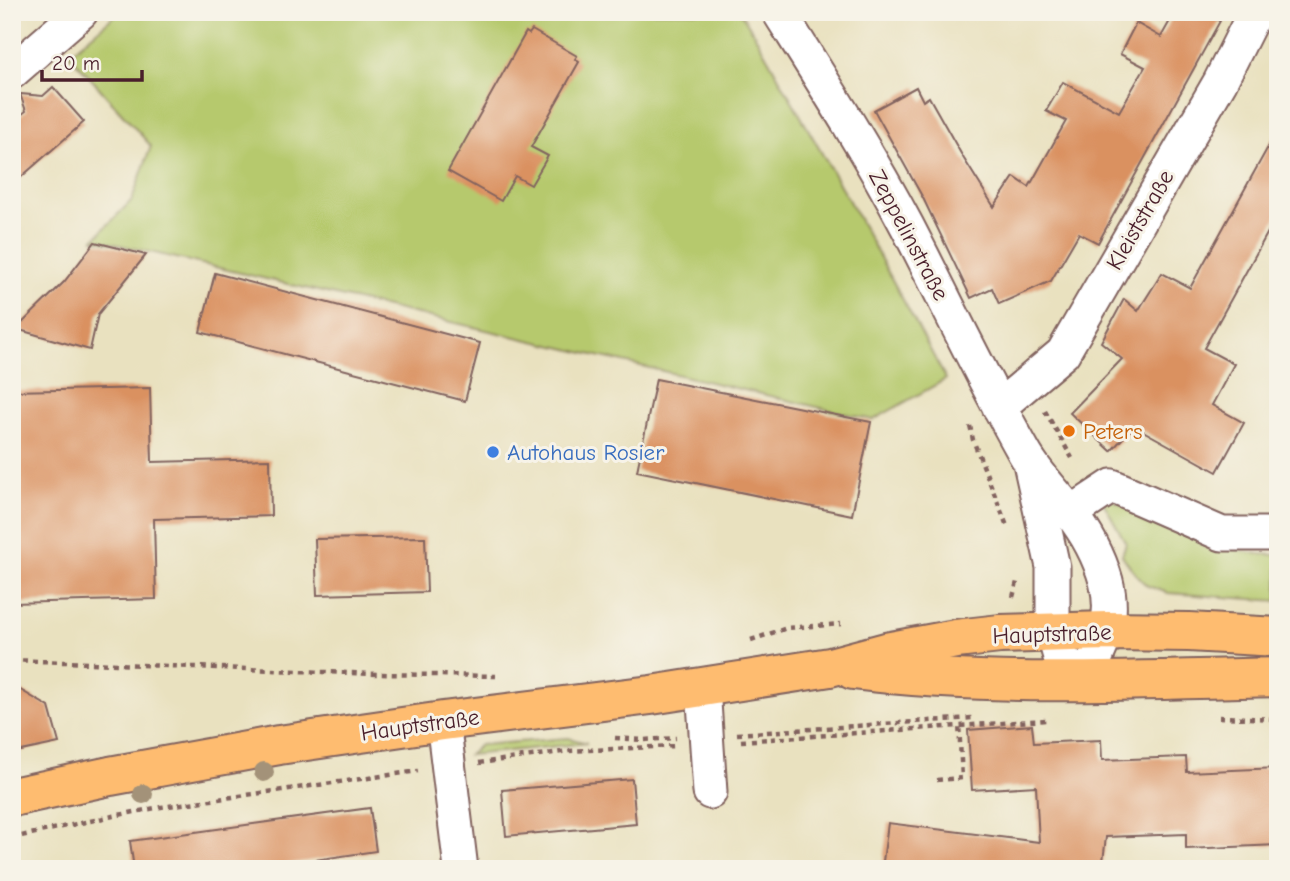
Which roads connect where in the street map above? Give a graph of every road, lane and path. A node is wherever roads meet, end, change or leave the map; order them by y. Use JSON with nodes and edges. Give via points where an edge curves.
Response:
{"nodes":[{"id":1,"x":81,"y":12,"type":"edge"},
{"id":2,"x":779,"y":12,"type":"edge"},
{"id":3,"x":1255,"y":12,"type":"edge"},
{"id":4,"x":12,"y":72,"type":"edge"},
{"id":5,"x":1028,"y":383,"type":"junction"},
{"id":6,"x":999,"y":407,"type":"junction"},
{"id":7,"x":1030,"y":463,"type":"junction"},
{"id":8,"x":1082,"y":506,"type":"junction"},
{"id":9,"x":1278,"y":534,"type":"edge"},
{"id":10,"x":1107,"y":631,"type":"junction"},
{"id":11,"x":1053,"y":632,"type":"junction"},
{"id":12,"x":1278,"y":637,"type":"edge"},
{"id":13,"x":12,"y":660,"type":"edge"},
{"id":14,"x":830,"y":667,"type":"junction"},
{"id":15,"x":499,"y":676,"type":"dead end"},
{"id":16,"x":1278,"y":677,"type":"edge"},
{"id":17,"x":1083,"y":680,"type":"junction"},
{"id":18,"x":703,"y":687,"type":"junction"},
{"id":19,"x":1222,"y":711,"type":"dead end"},
{"id":20,"x":1236,"y":711,"type":"dead end"},
{"id":21,"x":1208,"y":717,"type":"dead end"},
{"id":22,"x":983,"y":718,"type":"dead end"},
{"id":23,"x":1278,"y":719,"type":"edge"},
{"id":24,"x":1047,"y":720,"type":"dead end"},
{"id":25,"x":443,"y":721,"type":"junction"},
{"id":26,"x":959,"y":722,"type":"junction"},
{"id":27,"x":643,"y":740,"type":"dead end"},
{"id":28,"x":706,"y":740,"type":"junction"},
{"id":29,"x":448,"y":767,"type":"junction"},
{"id":30,"x":937,"y":780,"type":"dead end"},
{"id":31,"x":709,"y":792,"type":"dead end"},
{"id":32,"x":12,"y":797,"type":"edge"},
{"id":33,"x":12,"y":838,"type":"edge"},
{"id":34,"x":461,"y":869,"type":"edge"}],
"edges":[{"from":1,"to":4,"type":"street"},
{"from":2,"to":6,"type":"street","name":"Zeppelinstraße","via":[[861,142]]},
{"from":3,"to":5,"type":"street","name":"Kleiststraße","via":[[1220,82],[1063,353]]},
{"from":5,"to":6,"type":"street","name":"Kleiststraße"},
{"from":5,"to":8,"type":"path"},
{"from":6,"to":7,"type":"street","name":"Zeppelinstraße"},
{"from":7,"to":8,"type":"street","name":"Zeppelinstraße"},
{"from":7,"to":11,"type":"street","name":"Zeppelinstraße","via":[[1053,567]]},
{"from":8,"to":9,"type":"street","via":[[1112,486],[1222,534]]},
{"from":8,"to":10,"type":"street","name":"Zeppelinstraße","via":[[1106,582],[1110,606]]},
{"from":10,"to":11,"type":"main road","name":"Hauptstraße"},
{"from":10,"to":12,"type":"main road","name":"Hauptstraße"},
{"from":10,"to":17,"type":"street","name":"Zeppelinstraße"},
{"from":11,"to":14,"type":"main road","name":"Hauptstraße","via":[[957,639]]},
{"from":11,"to":17,"type":"street","name":"Zeppelinstraße","via":[[1060,657]]},
{"from":13,"to":15,"type":"path"},
{"from":14,"to":17,"type":"main road","name":"Hauptstraße","via":[[898,676]]},
{"from":14,"to":18,"type":"main road","name":"Hauptstraße"},
{"from":16,"to":17,"type":"main road","name":"Hauptstraße"},
{"from":18,"to":25,"type":"main road","name":"Hauptstraße"},
{"from":18,"to":28,"type":"street"},
{"from":19,"to":20,"type":"path"},
{"from":21,"to":23,"type":"path"},
{"from":22,"to":26,"type":"path"},
{"from":24,"to":26,"type":"path"},
{"from":25,"to":29,"type":"street"},
{"from":25,"to":32,"type":"main road","name":"Hauptstraße","via":[[266,747]]},
{"from":26,"to":28,"type":"path"},
{"from":26,"to":30,"type":"path","via":[[962,778]]},
{"from":27,"to":28,"type":"path"},
{"from":28,"to":29,"type":"path"},
{"from":28,"to":31,"type":"street"},
{"from":29,"to":33,"type":"path","via":[[161,807]]},
{"from":29,"to":34,"type":"street"}]}
